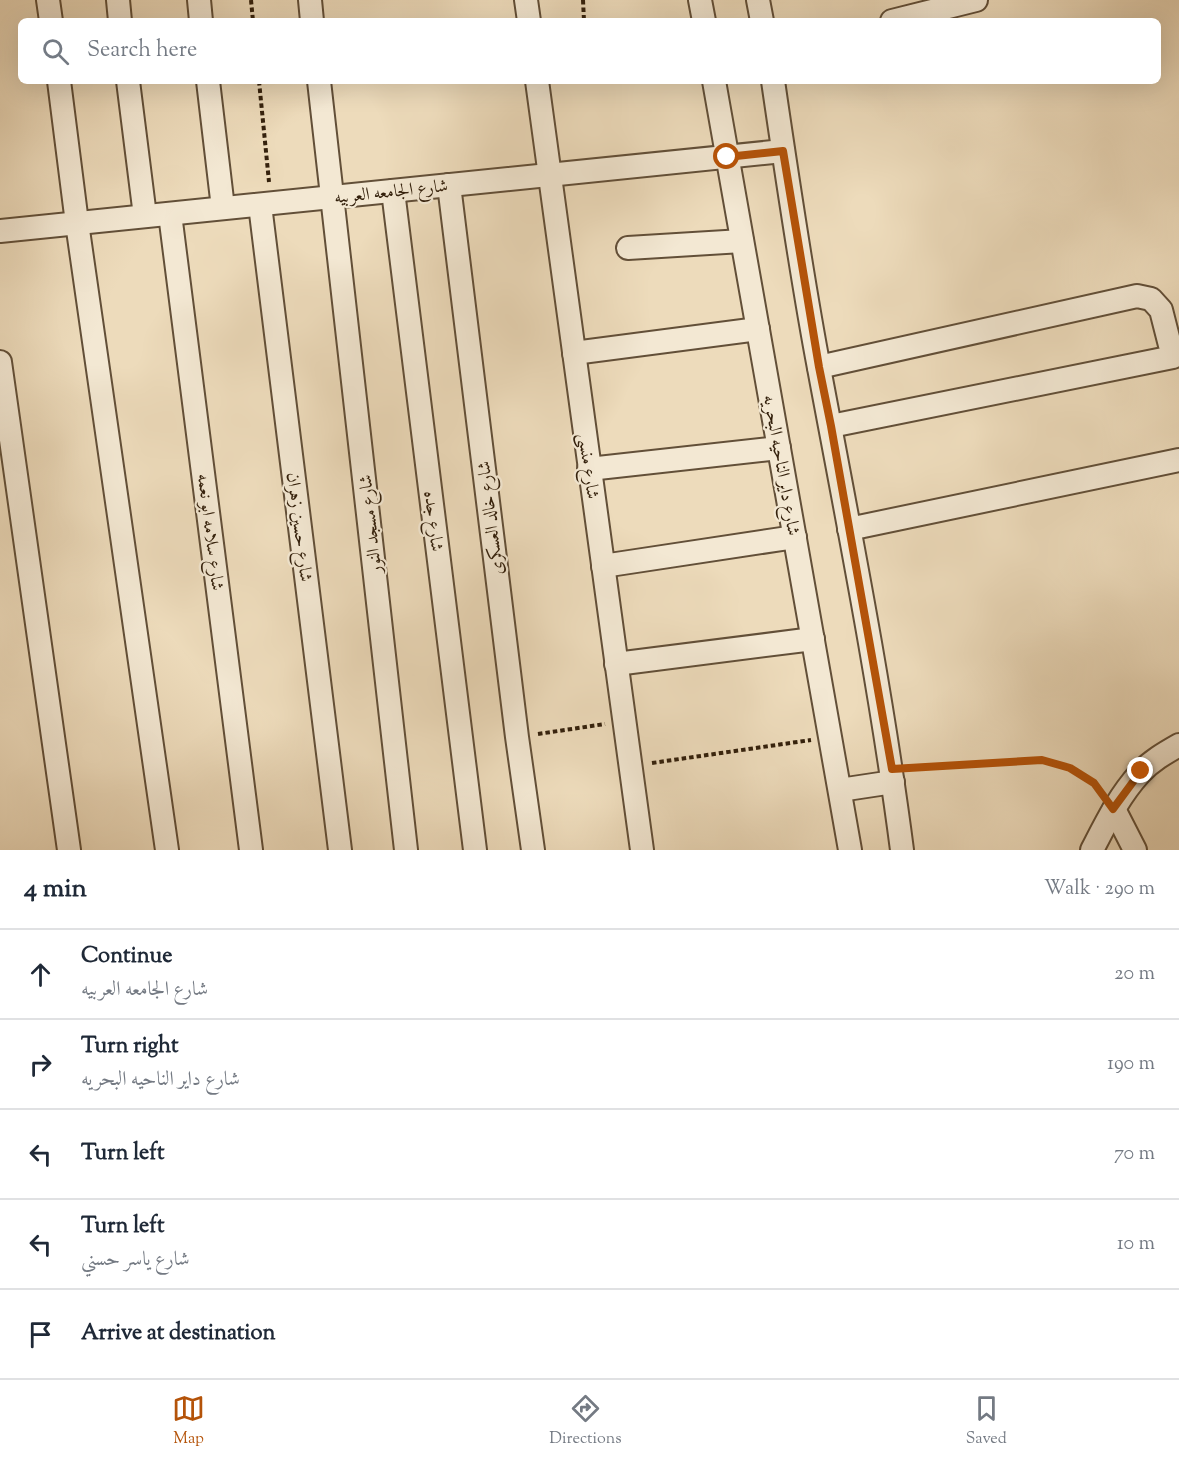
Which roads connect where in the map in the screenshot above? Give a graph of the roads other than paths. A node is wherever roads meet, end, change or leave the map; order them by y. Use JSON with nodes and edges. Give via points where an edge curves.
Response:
{"nodes":[{"id":1,"x":48,"y":0,"type":"edge"},
{"id":2,"x":118,"y":0,"type":"edge"},
{"id":3,"x":199,"y":0,"type":"edge"},
{"id":4,"x":310,"y":0,"type":"edge"},
{"id":5,"x":526,"y":0,"type":"edge"},
{"id":6,"x":700,"y":0,"type":"edge"},
{"id":7,"x":758,"y":0,"type":"edge"},
{"id":8,"x":976,"y":0,"type":"edge"},
{"id":9,"x":51,"y":18,"type":"edge"},
{"id":10,"x":120,"y":18,"type":"edge"},
{"id":11,"x":201,"y":18,"type":"edge"},
{"id":12,"x":312,"y":18,"type":"edge"},
{"id":13,"x":528,"y":18,"type":"edge"},
{"id":14,"x":703,"y":18,"type":"edge"},
{"id":15,"x":761,"y":18,"type":"edge"},
{"id":16,"x":904,"y":18,"type":"edge"},
{"id":17,"x":58,"y":84,"type":"edge"},
{"id":18,"x":128,"y":84,"type":"edge"},
{"id":19,"x":208,"y":84,"type":"edge"},
{"id":20,"x":319,"y":84,"type":"edge"},
{"id":21,"x":537,"y":84,"type":"edge"},
{"id":22,"x":715,"y":84,"type":"edge"},
{"id":23,"x":772,"y":84,"type":"edge"},
{"id":24,"x":783,"y":151,"type":"junction"},
{"id":25,"x":727,"y":157,"type":"junction"},
{"id":26,"x":550,"y":175,"type":"junction"},
{"id":27,"x":449,"y":185,"type":"junction"},
{"id":28,"x":393,"y":191,"type":"junction"},
{"id":29,"x":333,"y":197,"type":"junction"},
{"id":30,"x":266,"y":204,"type":"junction"},
{"id":31,"x":224,"y":208,"type":"junction"},
{"id":32,"x":170,"y":214,"type":"junction"},
{"id":33,"x":145,"y":216,"type":"junction"},
{"id":34,"x":76,"y":224,"type":"junction"},
{"id":35,"x":0,"y":231,"type":"edge"},
{"id":36,"x":742,"y":241,"type":"junction"},
{"id":37,"x":628,"y":248,"type":"dead end"},
{"id":38,"x":758,"y":329,"type":"junction"},
{"id":39,"x":574,"y":353,"type":"junction"},
{"id":40,"x":0,"y":362,"type":"edge"},
{"id":41,"x":819,"y":367,"type":"junction"},
{"id":42,"x":831,"y":426,"type":"junction"},
{"id":43,"x":779,"y":448,"type":"junction"},
{"id":44,"x":1179,"y":460,"type":"edge"},
{"id":45,"x":589,"y":469,"type":"junction"},
{"id":46,"x":849,"y":529,"type":"junction"},
{"id":47,"x":795,"y":537,"type":"junction"},
{"id":48,"x":603,"y":566,"type":"junction"},
{"id":49,"x":813,"y":639,"type":"junction"},
{"id":50,"x":616,"y":664,"type":"junction"},
{"id":51,"x":1179,"y":745,"type":"edge"},
{"id":52,"x":892,"y":776,"type":"junction"},
{"id":53,"x":840,"y":790,"type":"junction"},
{"id":54,"x":1113,"y":809,"type":"junction"},
{"id":55,"x":69,"y":850,"type":"edge"},
{"id":56,"x":167,"y":850,"type":"edge"},
{"id":57,"x":251,"y":850,"type":"edge"},
{"id":58,"x":340,"y":850,"type":"edge"},
{"id":59,"x":406,"y":850,"type":"edge"},
{"id":60,"x":475,"y":850,"type":"edge"},
{"id":61,"x":533,"y":850,"type":"edge"},
{"id":62,"x":642,"y":850,"type":"edge"},
{"id":63,"x":850,"y":850,"type":"edge"},
{"id":64,"x":902,"y":850,"type":"edge"},
{"id":65,"x":1092,"y":850,"type":"edge"},
{"id":66,"x":1135,"y":850,"type":"edge"}],
"edges":[{"from":1,"to":9,"type":"street"},
{"from":2,"to":10,"type":"street"},
{"from":3,"to":11,"type":"street"},
{"from":4,"to":12,"type":"street"},
{"from":5,"to":13,"type":"street"},
{"from":6,"to":14,"type":"street"},
{"from":7,"to":15,"type":"street"},
{"from":8,"to":16,"type":"street"},
{"from":17,"to":34,"type":"street"},
{"from":18,"to":33,"type":"street"},
{"from":19,"to":31,"type":"street"},
{"from":20,"to":29,"type":"street","name":"شارع مسجد النور"},
{"from":21,"to":26,"type":"street","name":"شارع منسى"},
{"from":22,"to":25,"type":"street","name":"شارع داير الناحيه البحريه"},
{"from":23,"to":24,"type":"street"},
{"from":24,"to":25,"type":"street","name":"شارع الجامعه العربيه"},
{"from":24,"to":41,"type":"street"},
{"from":25,"to":26,"type":"street","name":"شارع الجامعه العربيه"},
{"from":25,"to":36,"type":"street","name":"شارع داير الناحيه البحريه"},
{"from":26,"to":27,"type":"street","name":"شارع الجامعه العربيه"},
{"from":26,"to":39,"type":"street","name":"شارع منسى"},
{"from":27,"to":28,"type":"street","name":"شارع الجامعه العربيه"},
{"from":27,"to":61,"type":"street","name":"شارع خالد العسكرى"},
{"from":28,"to":29,"type":"street","name":"شارع الجامعه العربيه"},
{"from":28,"to":60,"type":"street","name":"شارع جده"},
{"from":29,"to":30,"type":"street","name":"شارع الجامعه العربيه"},
{"from":29,"to":59,"type":"street","name":"شارع مسجد النور"},
{"from":30,"to":31,"type":"street","name":"شارع الجامعه العربيه"},
{"from":30,"to":58,"type":"street","name":"شارع حسين زهران"},
{"from":31,"to":32,"type":"street","name":"شارع الجامعه العربيه"},
{"from":32,"to":33,"type":"street","name":"شارع الجامعه العربيه"},
{"from":32,"to":57,"type":"street","name":"شارع سلامه ابو نعمه"},
{"from":33,"to":34,"type":"street","name":"شارع الجامعه العربيه"},
{"from":34,"to":35,"type":"street","name":"شارع الجامعه العربيه"},
{"from":34,"to":56,"type":"street"},
{"from":36,"to":37,"type":"street"},
{"from":36,"to":38,"type":"street","name":"شارع داير الناحيه البحريه"},
{"from":38,"to":39,"type":"street"},
{"from":38,"to":43,"type":"street","name":"شارع داير الناحيه البحريه"},
{"from":39,"to":45,"type":"street","name":"شارع منسى"},
{"from":40,"to":55,"type":"street"},
{"from":41,"to":42,"type":"street"},
{"from":41,"to":42,"type":"street","via":[[1137,296],[1151,299],[1161,310],[1173,357]]},
{"from":42,"to":46,"type":"street"},
{"from":43,"to":45,"type":"street"},
{"from":43,"to":47,"type":"street","name":"شارع داير الناحيه البحريه"},
{"from":44,"to":46,"type":"street"},
{"from":45,"to":48,"type":"street","name":"شارع منسى"},
{"from":46,"to":52,"type":"street"},
{"from":47,"to":48,"type":"street"},
{"from":47,"to":49,"type":"street","name":"شارع داير الناحيه البحريه"},
{"from":48,"to":50,"type":"street","name":"شارع منسى"},
{"from":49,"to":50,"type":"street"},
{"from":49,"to":53,"type":"street","name":"شارع داير الناحيه البحريه"},
{"from":50,"to":62,"type":"street","name":"شارع منسى"},
{"from":51,"to":54,"type":"street","via":[[1141,771]]},
{"from":52,"to":53,"type":"street"},
{"from":52,"to":64,"type":"street"},
{"from":53,"to":63,"type":"street","name":"شارع داير الناحيه البحريه"},
{"from":54,"to":65,"type":"street"},
{"from":54,"to":66,"type":"street"}]}
